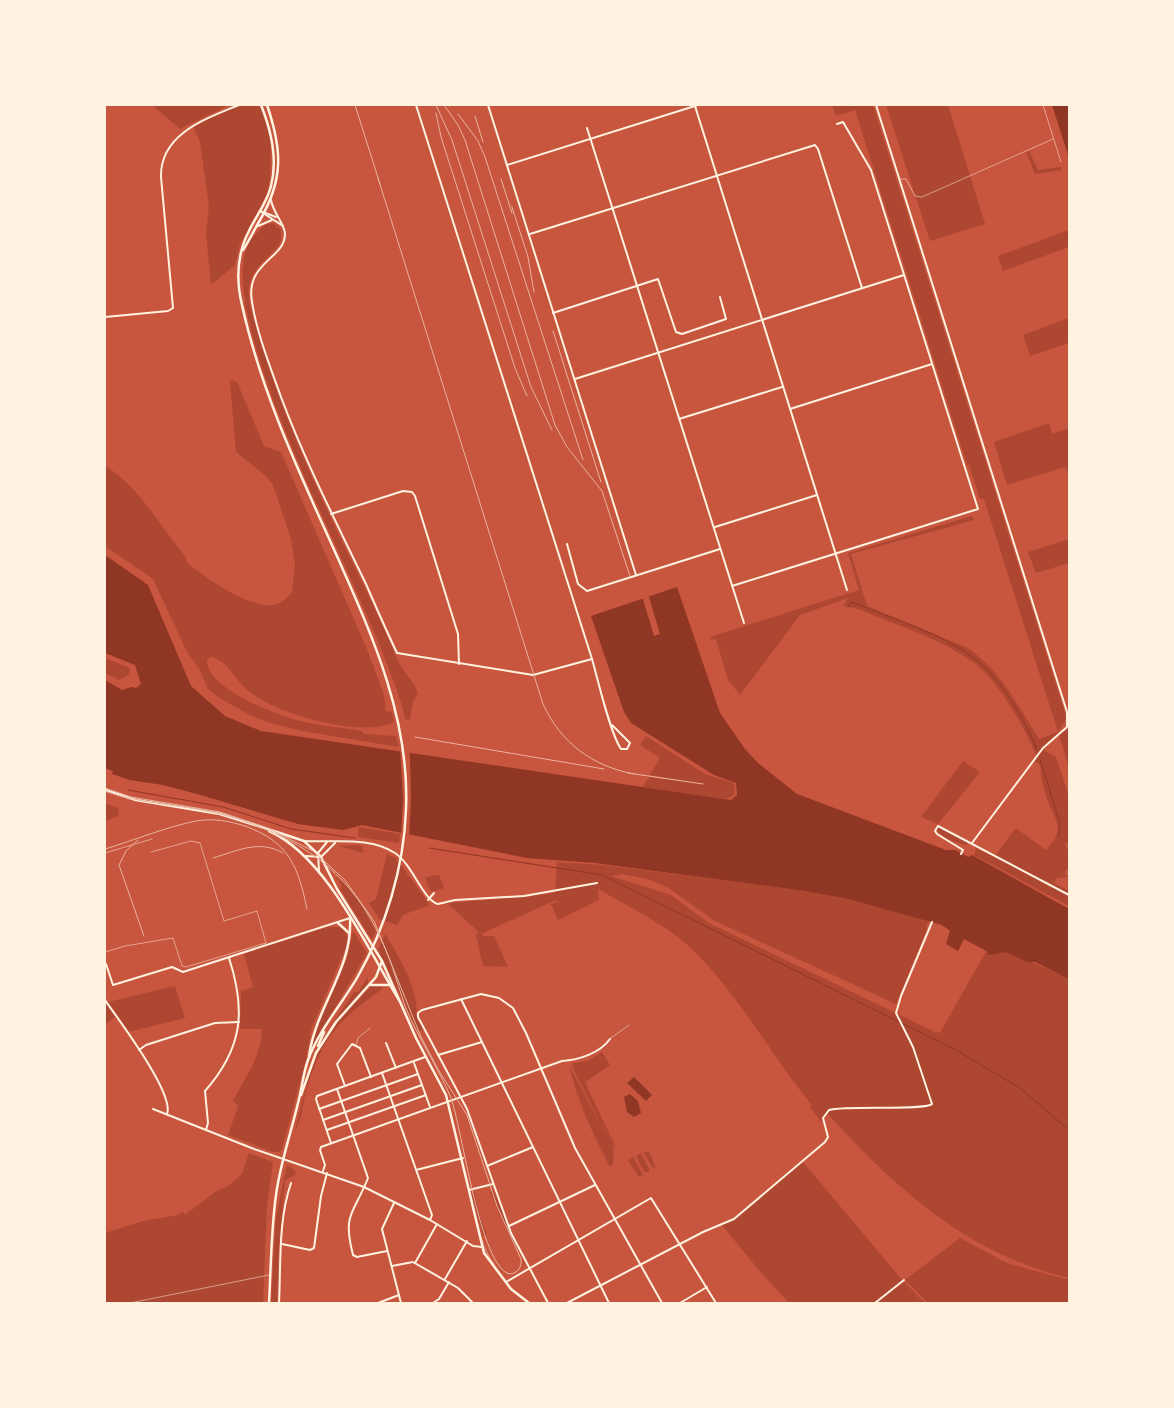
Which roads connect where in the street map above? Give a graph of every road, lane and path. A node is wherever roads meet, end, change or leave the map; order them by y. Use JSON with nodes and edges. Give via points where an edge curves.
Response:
{"nodes":[{"id":1,"x":238,"y":105,"type":"edge"},
{"id":2,"x":261,"y":105,"type":"edge"},
{"id":3,"x":416,"y":105,"type":"edge"},
{"id":4,"x":488,"y":105,"type":"edge"},
{"id":5,"x":697,"y":105,"type":"edge"},
{"id":6,"x":876,"y":105,"type":"edge"},
{"id":7,"x":1043,"y":105,"type":"edge"},
{"id":8,"x":268,"y":106,"type":"edge"},
{"id":9,"x":837,"y":124,"type":"dead end"},
{"id":10,"x":587,"y":128,"type":"dead end"},
{"id":11,"x":591,"y":138,"type":"junction"},
{"id":12,"x":1053,"y":139,"type":"junction"},
{"id":13,"x":1061,"y":162,"type":"dead end"},
{"id":14,"x":507,"y":165,"type":"junction"},
{"id":15,"x":716,"y":174,"type":"junction"},
{"id":16,"x":899,"y":179,"type":"junction"},
{"id":17,"x":271,"y":200,"type":"junction"},
{"id":18,"x":613,"y":207,"type":"junction"},
{"id":19,"x":260,"y":211,"type":"junction"},
{"id":20,"x":264,"y":213,"type":"junction"},
{"id":21,"x":276,"y":217,"type":"junction"},
{"id":22,"x":272,"y":220,"type":"junction"},
{"id":23,"x":283,"y":226,"type":"junction"},
{"id":24,"x":256,"y":227,"type":"junction"},
{"id":25,"x":529,"y":234,"type":"junction"},
{"id":26,"x":242,"y":251,"type":"junction"},
{"id":27,"x":904,"y":275,"type":"junction"},
{"id":28,"x":638,"y":286,"type":"junction"},
{"id":29,"x":862,"y":288,"type":"junction"},
{"id":30,"x":720,"y":297,"type":"dead end"},
{"id":31,"x":553,"y":313,"type":"junction"},
{"id":32,"x":105,"y":317,"type":"edge"},
{"id":33,"x":762,"y":320,"type":"junction"},
{"id":34,"x":658,"y":353,"type":"junction"},
{"id":35,"x":932,"y":364,"type":"junction"},
{"id":36,"x":574,"y":379,"type":"junction"},
{"id":37,"x":783,"y":386,"type":"junction"},
{"id":38,"x":790,"y":409,"type":"junction"},
{"id":39,"x":679,"y":419,"type":"junction"},
{"id":40,"x":817,"y":495,"type":"junction"},
{"id":41,"x":331,"y":514,"type":"junction"},
{"id":42,"x":714,"y":528,"type":"junction"},
{"id":43,"x":567,"y":544,"type":"dead end"},
{"id":44,"x":720,"y":549,"type":"junction"},
{"id":45,"x":836,"y":554,"type":"junction"},
{"id":46,"x":636,"y":575,"type":"junction"},
{"id":47,"x":732,"y":586,"type":"junction"},
{"id":48,"x":847,"y":590,"type":"dead end"},
{"id":49,"x":744,"y":623,"type":"dead end"},
{"id":50,"x":592,"y":659,"type":"junction"},
{"id":51,"x":459,"y":664,"type":"junction"},
{"id":52,"x":612,"y":725,"type":"junction"},
{"id":53,"x":105,"y":790,"type":"edge"},
{"id":54,"x":261,"y":827,"type":"junction"},
{"id":55,"x":152,"y":839,"type":"dead end"},
{"id":56,"x":304,"y":841,"type":"junction"},
{"id":57,"x":327,"y":842,"type":"junction"},
{"id":58,"x":336,"y":842,"type":"junction"},
{"id":59,"x":972,"y":843,"type":"junction"},
{"id":60,"x":151,"y":852,"type":"dead end"},
{"id":61,"x":318,"y":853,"type":"junction"},
{"id":62,"x":105,"y":854,"type":"edge"},
{"id":63,"x":961,"y":854,"type":"dead end"},
{"id":64,"x":306,"y":856,"type":"junction"},
{"id":65,"x":321,"y":857,"type":"junction"},
{"id":66,"x":318,"y":858,"type":"junction"},
{"id":67,"x":319,"y":871,"type":"junction"},
{"id":68,"x":598,"y":883,"type":"dead end"},
{"id":69,"x":434,"y":893,"type":"dead end"},
{"id":70,"x":1069,"y":895,"type":"edge"},
{"id":71,"x":428,"y":900,"type":"junction"},
{"id":72,"x":354,"y":916,"type":"junction"},
{"id":73,"x":350,"y":918,"type":"junction"},
{"id":74,"x":932,"y":922,"type":"dead end"},
{"id":75,"x":338,"y":923,"type":"junction"},
{"id":76,"x":350,"y":935,"type":"junction"},
{"id":77,"x":105,"y":952,"type":"edge"},
{"id":78,"x":229,"y":958,"type":"junction"},
{"id":79,"x":382,"y":961,"type":"junction"},
{"id":80,"x":106,"y":964,"type":"edge"},
{"id":81,"x":380,"y":968,"type":"junction"},
{"id":82,"x":370,"y":985,"type":"junction"},
{"id":83,"x":390,"y":985,"type":"junction"},
{"id":84,"x":461,"y":999,"type":"junction"},
{"id":85,"x":105,"y":1000,"type":"edge"},
{"id":86,"x":401,"y":1004,"type":"junction"},
{"id":87,"x":239,"y":1022,"type":"junction"},
{"id":88,"x":629,"y":1025,"type":"dead end"},
{"id":89,"x":326,"y":1026,"type":"junction"},
{"id":90,"x":370,"y":1028,"type":"dead end"},
{"id":91,"x":610,"y":1038,"type":"joint"},
{"id":92,"x":482,"y":1042,"type":"junction"},
{"id":93,"x":356,"y":1044,"type":"junction"},
{"id":94,"x":386,"y":1044,"type":"dead end"},
{"id":95,"x":139,"y":1050,"type":"junction"},
{"id":96,"x":316,"y":1052,"type":"junction"},
{"id":97,"x":438,"y":1055,"type":"junction"},
{"id":98,"x":426,"y":1057,"type":"junction"},
{"id":99,"x":308,"y":1060,"type":"junction"},
{"id":100,"x":414,"y":1062,"type":"junction"},
{"id":101,"x":396,"y":1068,"type":"junction"},
{"id":102,"x":540,"y":1069,"type":"junction"},
{"id":103,"x":382,"y":1073,"type":"junction"},
{"id":104,"x":418,"y":1074,"type":"junction"},
{"id":105,"x":371,"y":1077,"type":"junction"},
{"id":106,"x":502,"y":1083,"type":"junction"},
{"id":107,"x":386,"y":1085,"type":"junction"},
{"id":108,"x":422,"y":1085,"type":"junction"},
{"id":109,"x":344,"y":1086,"type":"junction"},
{"id":110,"x":337,"y":1089,"type":"junction"},
{"id":111,"x":426,"y":1095,"type":"junction"},
{"id":112,"x":390,"y":1096,"type":"junction"},
{"id":113,"x":460,"y":1098,"type":"junction"},
{"id":114,"x":299,"y":1099,"type":"junction"},
{"id":115,"x":341,"y":1101,"type":"junction"},
{"id":116,"x":448,"y":1101,"type":"junction"},
{"id":117,"x":394,"y":1107,"type":"junction"},
{"id":118,"x":430,"y":1108,"type":"junction"},
{"id":119,"x":153,"y":1109,"type":"dead end"},
{"id":120,"x":319,"y":1109,"type":"junction"},
{"id":121,"x":345,"y":1112,"type":"junction"},
{"id":122,"x":167,"y":1114,"type":"junction"},
{"id":123,"x":398,"y":1119,"type":"junction"},
{"id":124,"x":323,"y":1120,"type":"junction"},
{"id":125,"x":349,"y":1123,"type":"junction"},
{"id":126,"x":206,"y":1130,"type":"junction"},
{"id":127,"x":327,"y":1130,"type":"junction"},
{"id":128,"x":353,"y":1135,"type":"junction"},
{"id":129,"x":332,"y":1143,"type":"junction"},
{"id":130,"x":533,"y":1147,"type":"junction"},
{"id":131,"x":463,"y":1158,"type":"junction"},
{"id":132,"x":284,"y":1159,"type":"junction"},
{"id":133,"x":487,"y":1166,"type":"junction"},
{"id":134,"x":416,"y":1170,"type":"junction"},
{"id":135,"x":323,"y":1171,"type":"junction"},
{"id":136,"x":327,"y":1173,"type":"junction"},
{"id":137,"x":291,"y":1183,"type":"dead end"},
{"id":138,"x":493,"y":1184,"type":"junction"},
{"id":139,"x":595,"y":1185,"type":"junction"},
{"id":140,"x":364,"y":1187,"type":"junction"},
{"id":141,"x":469,"y":1190,"type":"junction"},
{"id":142,"x":394,"y":1202,"type":"junction"},
{"id":143,"x":560,"y":1202,"type":"junction"},
{"id":144,"x":430,"y":1220,"type":"junction"},
{"id":145,"x":614,"y":1220,"type":"junction"},
{"id":146,"x":437,"y":1224,"type":"junction"},
{"id":147,"x":509,"y":1226,"type":"junction"},
{"id":148,"x":467,"y":1241,"type":"junction"},
{"id":149,"x":579,"y":1241,"type":"junction"},
{"id":150,"x":282,"y":1244,"type":"junction"},
{"id":151,"x":680,"y":1244,"type":"junction"},
{"id":152,"x":483,"y":1247,"type":"junction"},
{"id":153,"x":387,"y":1250,"type":"junction"},
{"id":154,"x":486,"y":1255,"type":"junction"},
{"id":155,"x":415,"y":1263,"type":"junction"},
{"id":156,"x":640,"y":1264,"type":"junction"},
{"id":157,"x":391,"y":1266,"type":"junction"},
{"id":158,"x":529,"y":1270,"type":"junction"},
{"id":159,"x":497,"y":1272,"type":"junction"},
{"id":160,"x":270,"y":1275,"type":"junction"},
{"id":161,"x":445,"y":1279,"type":"junction"},
{"id":162,"x":904,"y":1280,"type":"dead end"},
{"id":163,"x":449,"y":1282,"type":"junction"},
{"id":164,"x":506,"y":1282,"type":"junction"},
{"id":165,"x":600,"y":1286,"type":"junction"},
{"id":166,"x":707,"y":1287,"type":"junction"},
{"id":167,"x":399,"y":1295,"type":"junction"},
{"id":168,"x":524,"y":1302,"type":"edge"},
{"id":169,"x":130,"y":1303,"type":"edge"},
{"id":170,"x":269,"y":1303,"type":"edge"},
{"id":171,"x":279,"y":1303,"type":"edge"},
{"id":172,"x":378,"y":1303,"type":"edge"},
{"id":173,"x":401,"y":1303,"type":"edge"},
{"id":174,"x":433,"y":1303,"type":"edge"},
{"id":175,"x":473,"y":1303,"type":"edge"},
{"id":176,"x":529,"y":1303,"type":"edge"},
{"id":177,"x":548,"y":1303,"type":"edge"},
{"id":178,"x":567,"y":1303,"type":"edge"},
{"id":179,"x":609,"y":1303,"type":"edge"},
{"id":180,"x":662,"y":1303,"type":"edge"},
{"id":181,"x":680,"y":1303,"type":"edge"},
{"id":182,"x":716,"y":1303,"type":"edge"},
{"id":183,"x":875,"y":1303,"type":"edge"}],
"edges":[{"from":1,"to":32,"type":"street","via":[[182,132],[163,158],[173,308]]},
{"from":2,"to":19,"type":"main road","via":[[274,158],[271,185]]},
{"from":3,"to":50,"type":"street"},
{"from":4,"to":14,"type":"street"},
{"from":5,"to":11,"type":"street"},
{"from":5,"to":15,"type":"street"},
{"from":6,"to":16,"type":"street"},
{"from":7,"to":12,"type":"lane"},
{"from":8,"to":17,"type":"main road","via":[[279,157]]},
{"from":9,"to":27,"type":"street","via":[[843,122],[871,170]]},
{"from":10,"to":11,"type":"street"},
{"from":11,"to":14,"type":"street"},
{"from":11,"to":18,"type":"street"},
{"from":12,"to":13,"type":"lane"},
{"from":12,"to":16,"type":"lane","via":[[922,197],[915,196],[906,179]]},
{"from":14,"to":25,"type":"street"},
{"from":15,"to":18,"type":"street"},
{"from":15,"to":29,"type":"street","via":[[815,145]]},
{"from":15,"to":33,"type":"street"},
{"from":16,"to":59,"type":"street","via":[[1068,712],[1067,727],[1042,748]]},
{"from":17,"to":20,"type":"main road"},
{"from":17,"to":21,"type":"street"},
{"from":18,"to":25,"type":"street"},
{"from":18,"to":28,"type":"street"},
{"from":19,"to":20,"type":"street"},
{"from":19,"to":26,"type":"main road"},
{"from":20,"to":21,"type":"street"},
{"from":20,"to":22,"type":"street"},
{"from":20,"to":24,"type":"main road"},
{"from":21,"to":23,"type":"street"},
{"from":22,"to":23,"type":"street"},
{"from":22,"to":24,"type":"street"},
{"from":23,"to":41,"type":"street","via":[[286,235],[283,243],[252,282],[252,301],[287,413]]},
{"from":24,"to":26,"type":"main road"},
{"from":25,"to":31,"type":"street"},
{"from":26,"to":89,"type":"main road","via":[[239,291],[259,368],[286,441],[370,632],[397,714],[406,783],[404,835],[390,901],[358,976]]},
{"from":27,"to":29,"type":"street"},
{"from":27,"to":35,"type":"street"},
{"from":28,"to":30,"type":"street","via":[[658,278],[661,281],[678,334],[726,319]]},
{"from":28,"to":31,"type":"street"},
{"from":28,"to":34,"type":"street"},
{"from":29,"to":33,"type":"street"},
{"from":31,"to":36,"type":"street"},
{"from":33,"to":34,"type":"street"},
{"from":33,"to":37,"type":"street"},
{"from":34,"to":36,"type":"street"},
{"from":34,"to":39,"type":"street"},
{"from":35,"to":38,"type":"street"},
{"from":35,"to":45,"type":"street","via":[[978,509]]},
{"from":36,"to":46,"type":"street"},
{"from":37,"to":38,"type":"street"},
{"from":37,"to":39,"type":"street"},
{"from":38,"to":40,"type":"street"},
{"from":39,"to":42,"type":"street"},
{"from":40,"to":42,"type":"street"},
{"from":40,"to":45,"type":"street"},
{"from":41,"to":51,"type":"street","via":[[397,653]]},
{"from":41,"to":51,"type":"street","via":[[403,491],[412,492],[458,634]]},
{"from":42,"to":44,"type":"street"},
{"from":43,"to":46,"type":"street","via":[[578,584],[583,590],[590,591]]},
{"from":44,"to":46,"type":"street"},
{"from":44,"to":47,"type":"street"},
{"from":45,"to":47,"type":"street"},
{"from":45,"to":48,"type":"street"},
{"from":47,"to":49,"type":"street"},
{"from":50,"to":51,"type":"street","via":[[533,675]]},
{"from":50,"to":52,"type":"street"},
{"from":52,"to":52,"type":"street","via":[[619,746],[627,749],[630,744]]},
{"from":53,"to":54,"type":"main road","via":[[136,800],[220,814]]},
{"from":54,"to":56,"type":"main road"},
{"from":54,"to":64,"type":"main road","via":[[287,840]]},
{"from":55,"to":62,"type":"lane"},
{"from":56,"to":57,"type":"street"},
{"from":56,"to":61,"type":"main road"},
{"from":57,"to":58,"type":"street"},
{"from":57,"to":61,"type":"street"},
{"from":58,"to":65,"type":"street"},
{"from":58,"to":71,"type":"street","via":[[366,843],[394,852],[417,876]]},
{"from":59,"to":63,"type":"street","via":[[938,826],[937,834],[963,850]]},
{"from":59,"to":70,"type":"street"},
{"from":60,"to":77,"type":"lane","via":[[191,841],[200,843],[224,922],[256,911],[266,943],[186,967],[182,966],[173,938]]},
{"from":61,"to":65,"type":"main road"},
{"from":61,"to":66,"type":"street"},
{"from":64,"to":66,"type":"street"},
{"from":64,"to":67,"type":"main road"},
{"from":65,"to":66,"type":"street"},
{"from":65,"to":72,"type":"main road"},
{"from":66,"to":67,"type":"street"},
{"from":67,"to":73,"type":"main road"},
{"from":68,"to":71,"type":"street","via":[[524,896],[438,904]]},
{"from":69,"to":71,"type":"street"},
{"from":72,"to":73,"type":"main road"},
{"from":72,"to":79,"type":"main road"},
{"from":73,"to":75,"type":"street"},
{"from":73,"to":76,"type":"main road"},
{"from":73,"to":81,"type":"main road"},
{"from":74,"to":151,"type":"street","via":[[896,1006],[896,1016],[914,1047],[932,1100],[929,1107],[829,1110],[823,1118],[828,1137],[825,1142],[734,1219]]},
{"from":75,"to":76,"type":"main road"},
{"from":75,"to":78,"type":"street"},
{"from":76,"to":99,"type":"main road","via":[[345,958],[314,1026]]},
{"from":78,"to":80,"type":"street","via":[[184,972],[172,967],[113,986]]},
{"from":78,"to":87,"type":"street","via":[[239,994]]},
{"from":79,"to":81,"type":"main road"},
{"from":79,"to":86,"type":"main road"},
{"from":81,"to":82,"type":"main road"},
{"from":81,"to":83,"type":"main road"},
{"from":82,"to":83,"type":"main road"},
{"from":82,"to":96,"type":"main road","via":[[336,1022]]},
{"from":83,"to":86,"type":"main road"},
{"from":84,"to":92,"type":"street"},
{"from":84,"to":97,"type":"street","via":[[418,1013]]},
{"from":84,"to":102,"type":"street","via":[[481,994],[506,1002],[518,1016]]},
{"from":85,"to":95,"type":"street"},
{"from":86,"to":98,"type":"main road"},
{"from":87,"to":95,"type":"street","via":[[215,1024]]},
{"from":87,"to":126,"type":"street","via":[[226,1062],[205,1091]]},
{"from":88,"to":91,"type":"lane"},
{"from":89,"to":96,"type":"main road"},
{"from":89,"to":99,"type":"main road"},
{"from":90,"to":93,"type":"lane"},
{"from":91,"to":102,"type":"street","via":[[587,1056]]},
{"from":92,"to":97,"type":"street"},
{"from":92,"to":106,"type":"street"},
{"from":93,"to":105,"type":"street"},
{"from":93,"to":109,"type":"street","via":[[349,1046],[337,1064]]},
{"from":94,"to":101,"type":"street"},
{"from":95,"to":122,"type":"street","via":[[161,1086],[168,1106]]},
{"from":96,"to":114,"type":"main road"},
{"from":97,"to":113,"type":"street"},
{"from":98,"to":100,"type":"street"},
{"from":98,"to":116,"type":"main road"},
{"from":99,"to":114,"type":"main road"},
{"from":100,"to":101,"type":"street"},
{"from":100,"to":104,"type":"street"},
{"from":101,"to":103,"type":"street"},
{"from":102,"to":106,"type":"street"},
{"from":102,"to":139,"type":"street","via":[[574,1148]]},
{"from":103,"to":105,"type":"street"},
{"from":103,"to":107,"type":"street"},
{"from":104,"to":107,"type":"street"},
{"from":104,"to":108,"type":"street"},
{"from":105,"to":109,"type":"street"},
{"from":106,"to":113,"type":"street"},
{"from":106,"to":130,"type":"street"},
{"from":107,"to":112,"type":"street"},
{"from":107,"to":115,"type":"street"},
{"from":108,"to":111,"type":"street"},
{"from":108,"to":112,"type":"street"},
{"from":109,"to":110,"type":"street"},
{"from":110,"to":115,"type":"street"},
{"from":110,"to":120,"type":"street","via":[[316,1097]]},
{"from":111,"to":117,"type":"street"},
{"from":111,"to":118,"type":"street"},
{"from":112,"to":117,"type":"street"},
{"from":112,"to":121,"type":"street"},
{"from":113,"to":116,"type":"street"},
{"from":113,"to":133,"type":"street","via":[[468,1110]]},
{"from":114,"to":132,"type":"main road"},
{"from":115,"to":120,"type":"street"},
{"from":115,"to":121,"type":"street"},
{"from":116,"to":118,"type":"street"},
{"from":116,"to":131,"type":"main road"},
{"from":117,"to":123,"type":"street"},
{"from":117,"to":125,"type":"street"},
{"from":118,"to":123,"type":"street"},
{"from":119,"to":122,"type":"street"},
{"from":120,"to":124,"type":"street"},
{"from":121,"to":124,"type":"street"},
{"from":121,"to":125,"type":"street"},
{"from":122,"to":126,"type":"street"},
{"from":123,"to":128,"type":"street"},
{"from":123,"to":134,"type":"street"},
{"from":124,"to":127,"type":"street"},
{"from":125,"to":127,"type":"street"},
{"from":125,"to":128,"type":"street"},
{"from":126,"to":132,"type":"street"},
{"from":127,"to":129,"type":"street"},
{"from":128,"to":129,"type":"street"},
{"from":128,"to":140,"type":"street","via":[[368,1176]]},
{"from":129,"to":135,"type":"street","via":[[320,1150],[325,1165]]},
{"from":130,"to":133,"type":"street"},
{"from":130,"to":143,"type":"street"},
{"from":131,"to":134,"type":"street"},
{"from":131,"to":141,"type":"main road"},
{"from":132,"to":135,"type":"street"},
{"from":132,"to":160,"type":"main road","via":[[276,1195]]},
{"from":133,"to":138,"type":"street"},
{"from":134,"to":144,"type":"street","via":[[432,1215]]},
{"from":135,"to":136,"type":"street"},
{"from":136,"to":140,"type":"street"},
{"from":136,"to":150,"type":"street","via":[[314,1248]]},
{"from":137,"to":150,"type":"street"},
{"from":138,"to":141,"type":"street"},
{"from":138,"to":147,"type":"street"},
{"from":139,"to":143,"type":"street"},
{"from":139,"to":145,"type":"street"},
{"from":140,"to":142,"type":"street"},
{"from":140,"to":153,"type":"street","via":[[348,1226],[353,1255],[357,1257]]},
{"from":141,"to":152,"type":"main road"},
{"from":142,"to":144,"type":"street"},
{"from":142,"to":153,"type":"street","via":[[382,1229]]},
{"from":143,"to":147,"type":"street"},
{"from":143,"to":149,"type":"street"},
{"from":144,"to":146,"type":"street"},
{"from":145,"to":149,"type":"street"},
{"from":145,"to":151,"type":"street","via":[[651,1198]]},
{"from":145,"to":156,"type":"street"},
{"from":146,"to":148,"type":"street"},
{"from":146,"to":155,"type":"street"},
{"from":147,"to":158,"type":"street"},
{"from":148,"to":152,"type":"street"},
{"from":148,"to":161,"type":"street"},
{"from":149,"to":158,"type":"street"},
{"from":149,"to":165,"type":"street"},
{"from":150,"to":171,"type":"street"},
{"from":151,"to":156,"type":"street"},
{"from":151,"to":166,"type":"street"},
{"from":152,"to":154,"type":"main road"},
{"from":152,"to":154,"type":"lane"},
{"from":153,"to":157,"type":"street"},
{"from":154,"to":159,"type":"lane"},
{"from":154,"to":159,"type":"main road"},
{"from":155,"to":157,"type":"street","via":[[410,1261]]},
{"from":155,"to":161,"type":"street"},
{"from":156,"to":165,"type":"street"},
{"from":156,"to":180,"type":"street"},
{"from":157,"to":167,"type":"street"},
{"from":158,"to":164,"type":"street"},
{"from":158,"to":177,"type":"street"},
{"from":159,"to":164,"type":"main road"},
{"from":160,"to":169,"type":"lane"},
{"from":160,"to":170,"type":"main road"},
{"from":161,"to":163,"type":"street"},
{"from":162,"to":183,"type":"street"},
{"from":163,"to":174,"type":"street","via":[[440,1299]]},
{"from":163,"to":175,"type":"street"},
{"from":164,"to":168,"type":"main road"},
{"from":165,"to":178,"type":"street"},
{"from":165,"to":179,"type":"street"},
{"from":166,"to":181,"type":"street"},
{"from":166,"to":182,"type":"street"},
{"from":167,"to":172,"type":"street"},
{"from":167,"to":173,"type":"street"},
{"from":168,"to":176,"type":"main road"}]}
